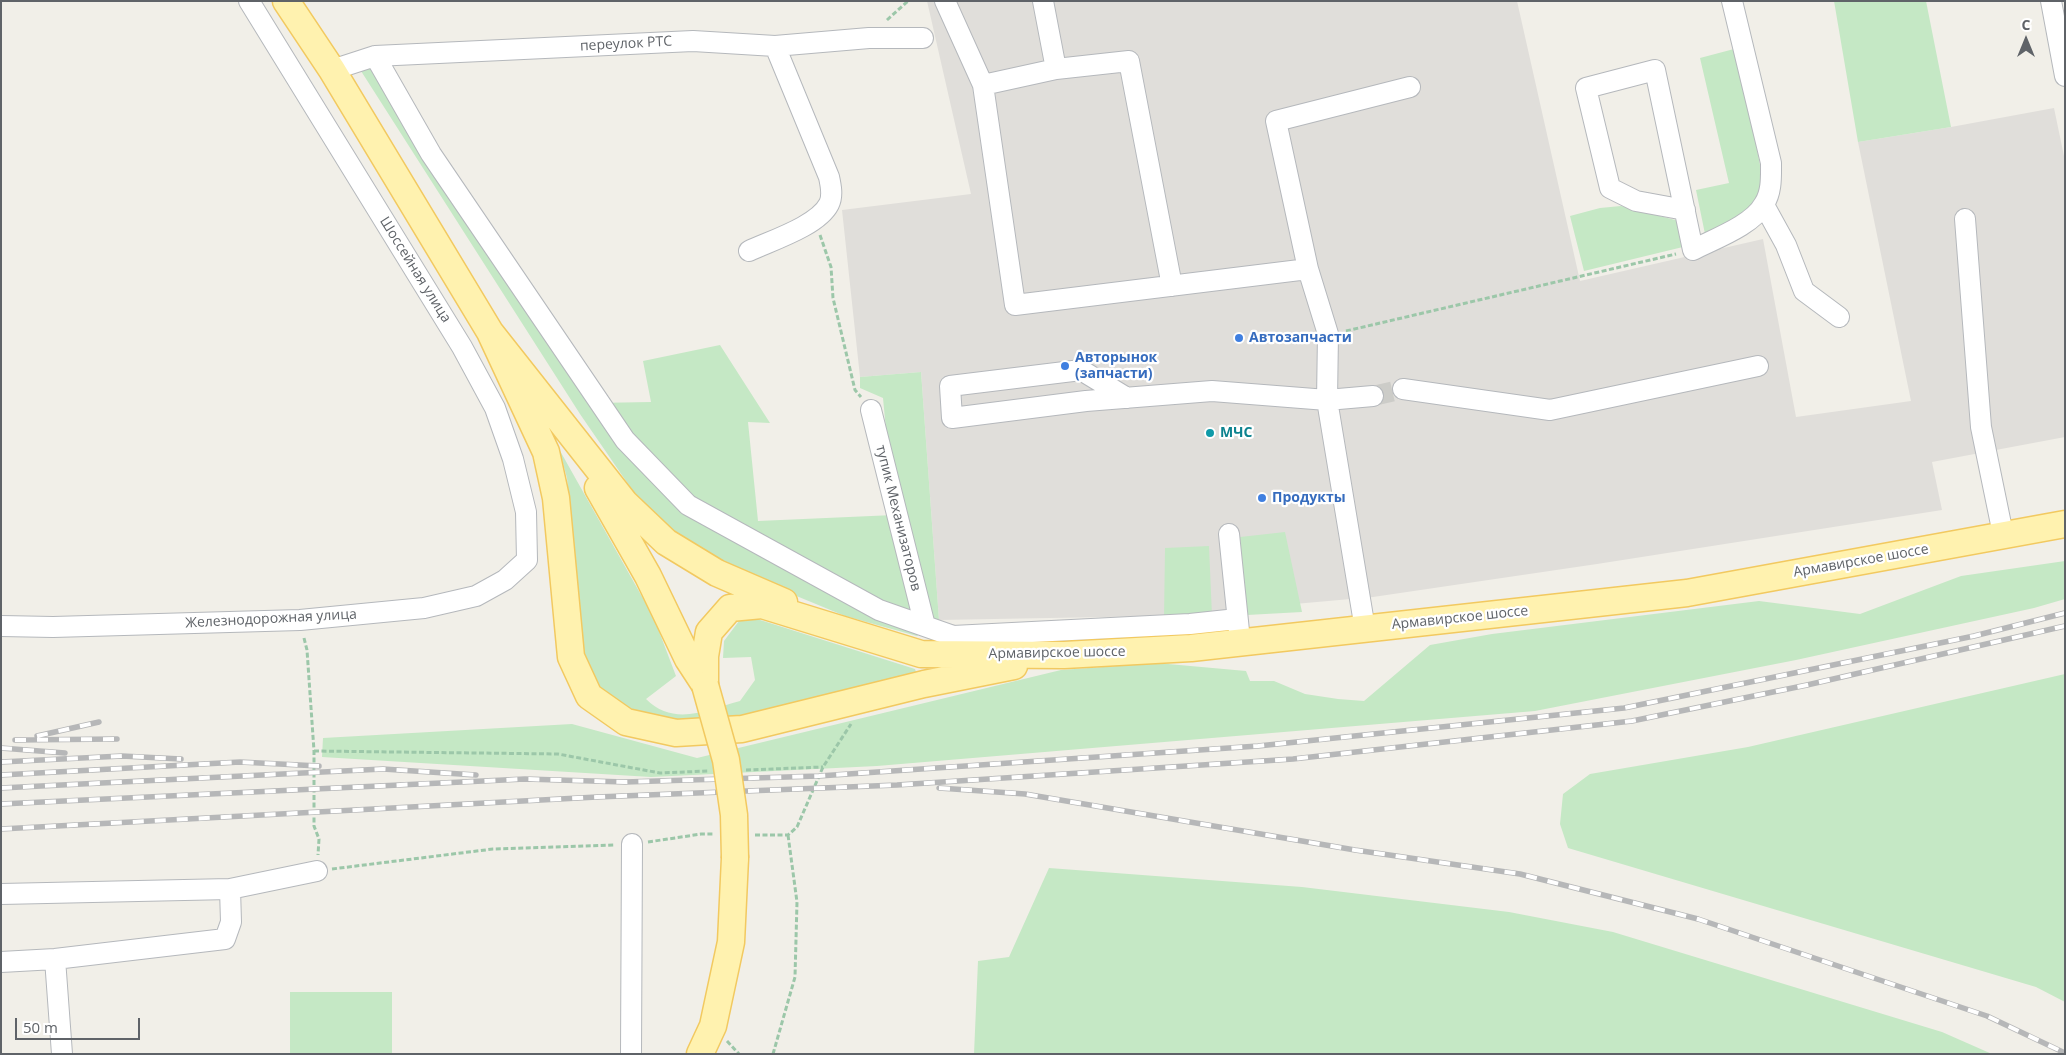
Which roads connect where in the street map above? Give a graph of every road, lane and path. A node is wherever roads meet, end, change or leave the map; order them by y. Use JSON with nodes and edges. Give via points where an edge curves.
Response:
{"nodes":[{"id":1,"x":249,"y":1,"type":"edge"},
{"id":2,"x":286,"y":1,"type":"edge"},
{"id":3,"x":945,"y":1,"type":"edge"},
{"id":4,"x":1043,"y":1,"type":"edge"},
{"id":5,"x":1732,"y":1,"type":"edge"},
{"id":6,"x":2051,"y":1,"type":"edge"},
{"id":7,"x":923,"y":38,"type":"dead end"},
{"id":8,"x":775,"y":46,"type":"junction"},
{"id":9,"x":375,"y":56,"type":"junction"},
{"id":10,"x":1056,"y":69,"type":"junction"},
{"id":11,"x":332,"y":70,"type":"junction"},
{"id":12,"x":2065,"y":76,"type":"edge"},
{"id":13,"x":983,"y":85,"type":"junction"},
{"id":14,"x":1410,"y":87,"type":"dead end"},
{"id":15,"x":1764,"y":205,"type":"junction"},
{"id":16,"x":1685,"y":210,"type":"junction"},
{"id":17,"x":1965,"y":219,"type":"dead end"},
{"id":18,"x":815,"y":220,"type":"junction"},
{"id":19,"x":1693,"y":250,"type":"junction"},
{"id":20,"x":749,"y":251,"type":"dead end"},
{"id":21,"x":1308,"y":269,"type":"junction"},
{"id":22,"x":1172,"y":286,"type":"junction"},
{"id":23,"x":1839,"y":317,"type":"dead end"},
{"id":24,"x":490,"y":332,"type":"junction"},
{"id":25,"x":1328,"y":334,"type":"junction"},
{"id":26,"x":1758,"y":366,"type":"dead end"},
{"id":27,"x":1404,"y":389,"type":"tunnel mouth"},
{"id":28,"x":1373,"y":396,"type":"tunnel mouth"},
{"id":29,"x":1127,"y":398,"type":"junction"},
{"id":30,"x":1327,"y":400,"type":"junction"},
{"id":31,"x":872,"y":410,"type":"joint"},
{"id":32,"x":565,"y":430,"type":"junction"},
{"id":33,"x":2065,"y":524,"type":"edge"},
{"id":34,"x":1229,"y":534,"type":"dead end"},
{"id":35,"x":2003,"y":534,"type":"junction"},
{"id":36,"x":526,"y":560,"type":"joint"},
{"id":37,"x":300,"y":620,"type":"junction"},
{"id":38,"x":1,"y":626,"type":"edge"},
{"id":39,"x":925,"y":626,"type":"junction"},
{"id":40,"x":1365,"y":629,"type":"junction"},
{"id":41,"x":1239,"y":631,"type":"junction"},
{"id":42,"x":853,"y":633,"type":"junction"},
{"id":43,"x":1064,"y":655,"type":"junction"},
{"id":44,"x":705,"y":685,"type":"junction"},
{"id":45,"x":314,"y":751,"type":"junction"},
{"id":46,"x":737,"y":770,"type":"dead end"},
{"id":47,"x":718,"y":771,"type":"dead end"},
{"id":48,"x":720,"y":834,"type":"dead end"},
{"id":49,"x":749,"y":834,"type":"dead end"},
{"id":50,"x":788,"y":835,"type":"junction"},
{"id":51,"x":632,"y":844,"type":"junction"},
{"id":52,"x":317,"y":871,"type":"junction"},
{"id":53,"x":230,"y":888,"type":"junction"},
{"id":54,"x":1,"y":894,"type":"edge"},
{"id":55,"x":55,"y":959,"type":"junction"},
{"id":56,"x":1,"y":962,"type":"edge"},
{"id":57,"x":62,"y":1054,"type":"edge"},
{"id":58,"x":631,"y":1054,"type":"edge"},
{"id":59,"x":700,"y":1054,"type":"edge"},
{"id":60,"x":773,"y":1054,"type":"edge"}],
"edges":[{"from":1,"to":36,"type":"street","name":"Шоссейная улица","via":[[462,347],[495,408],[513,458],[526,512]]},
{"from":2,"to":11,"type":"main road"},
{"from":3,"to":13,"type":"street"},
{"from":4,"to":10,"type":"street"},
{"from":5,"to":15,"type":"street","via":[[1771,162],[1770,187]]},
{"from":6,"to":12,"type":"street"},
{"from":7,"to":8,"type":"street","name":"переулок РТС","via":[[869,38]]},
{"from":8,"to":9,"type":"street","name":"переулок РТС","via":[[693,41]]},
{"from":8,"to":18,"type":"street","via":[[829,178],[832,192],[829,204]]},
{"from":9,"to":11,"type":"street","name":"переулок РТС"},
{"from":9,"to":39,"type":"street","via":[[431,154],[624,440],[688,505],[879,610]]},
{"from":10,"to":13,"type":"street"},
{"from":10,"to":22,"type":"street","via":[[1129,62]]},
{"from":11,"to":24,"type":"main road"},
{"from":13,"to":22,"type":"street","via":[[1015,305]]},
{"from":14,"to":21,"type":"street","via":[[1276,121]]},
{"from":15,"to":19,"type":"street","via":[[1746,222]]},
{"from":15,"to":23,"type":"street","via":[[1786,245],[1804,291]]},
{"from":16,"to":16,"type":"street","via":[[1655,70],[1586,88],[1610,188],[1636,201]]},
{"from":16,"to":19,"type":"street"},
{"from":17,"to":35,"type":"street","via":[[1981,427]]},
{"from":18,"to":20,"type":"street"},
{"from":18,"to":31,"type":"path","via":[[830,267],[833,298],[855,390]]},
{"from":19,"to":25,"type":"path"},
{"from":21,"to":22,"type":"street"},
{"from":21,"to":25,"type":"street"},
{"from":24,"to":32,"type":"main road"},
{"from":24,"to":43,"type":"main road","via":[[546,452],[556,498],[571,657],[589,696],[626,722],[676,733],[742,729],[924,684]]},
{"from":25,"to":30,"type":"street"},
{"from":26,"to":27,"type":"street","via":[[1550,410]]},
{"from":28,"to":30,"type":"street"},
{"from":29,"to":29,"type":"street","via":[[1081,370],[950,386],[952,418]]},
{"from":29,"to":30,"type":"street","via":[[1212,391]]},
{"from":30,"to":40,"type":"street"},
{"from":31,"to":39,"type":"street","name":"тупик Механизаторов"},
{"from":32,"to":42,"type":"main road","via":[[625,503],[666,542],[717,573]]},
{"from":32,"to":44,"type":"main road"},
{"from":33,"to":35,"type":"main road","name":"Армавирское шоссе"},
{"from":34,"to":41,"type":"street"},
{"from":35,"to":40,"type":"main road","name":"Армавирское шоссе","via":[[1687,592]]},
{"from":36,"to":37,"type":"street","name":"Железнодорожная улица","via":[[505,580],[476,596],[424,608]]},
{"from":37,"to":38,"type":"street","name":"Железнодорожная улица"},
{"from":37,"to":45,"type":"path","via":[[306,650]]},
{"from":39,"to":41,"type":"street","via":[[953,636],[1180,624]]},
{"from":40,"to":41,"type":"main road","name":"Армавирское шоссе"},
{"from":41,"to":43,"type":"main road","name":"Армавирское шоссе"},
{"from":42,"to":43,"type":"main road","name":"Армавирское шоссе","via":[[921,654]]},
{"from":42,"to":44,"type":"main road","via":[[762,605],[730,608],[709,632]]},
{"from":44,"to":59,"type":"main road","bridge":true,"via":[[726,760],[734,815],[735,858],[731,942],[713,1026]]},
{"from":45,"to":47,"type":"path","via":[[558,754],[660,773]]},
{"from":45,"to":52,"type":"path","via":[[314,826],[319,839]]},
{"from":46,"to":50,"type":"path","via":[[823,767],[797,827]]},
{"from":48,"to":51,"type":"path"},
{"from":49,"to":50,"type":"path"},
{"from":50,"to":60,"type":"path","via":[[797,902],[795,977]]},
{"from":51,"to":52,"type":"path","via":[[493,849]]},
{"from":51,"to":58,"type":"street"},
{"from":52,"to":53,"type":"street"},
{"from":53,"to":54,"type":"street"},
{"from":53,"to":55,"type":"street","via":[[231,922],[225,939]]},
{"from":55,"to":56,"type":"street"},
{"from":55,"to":57,"type":"street"}]}
